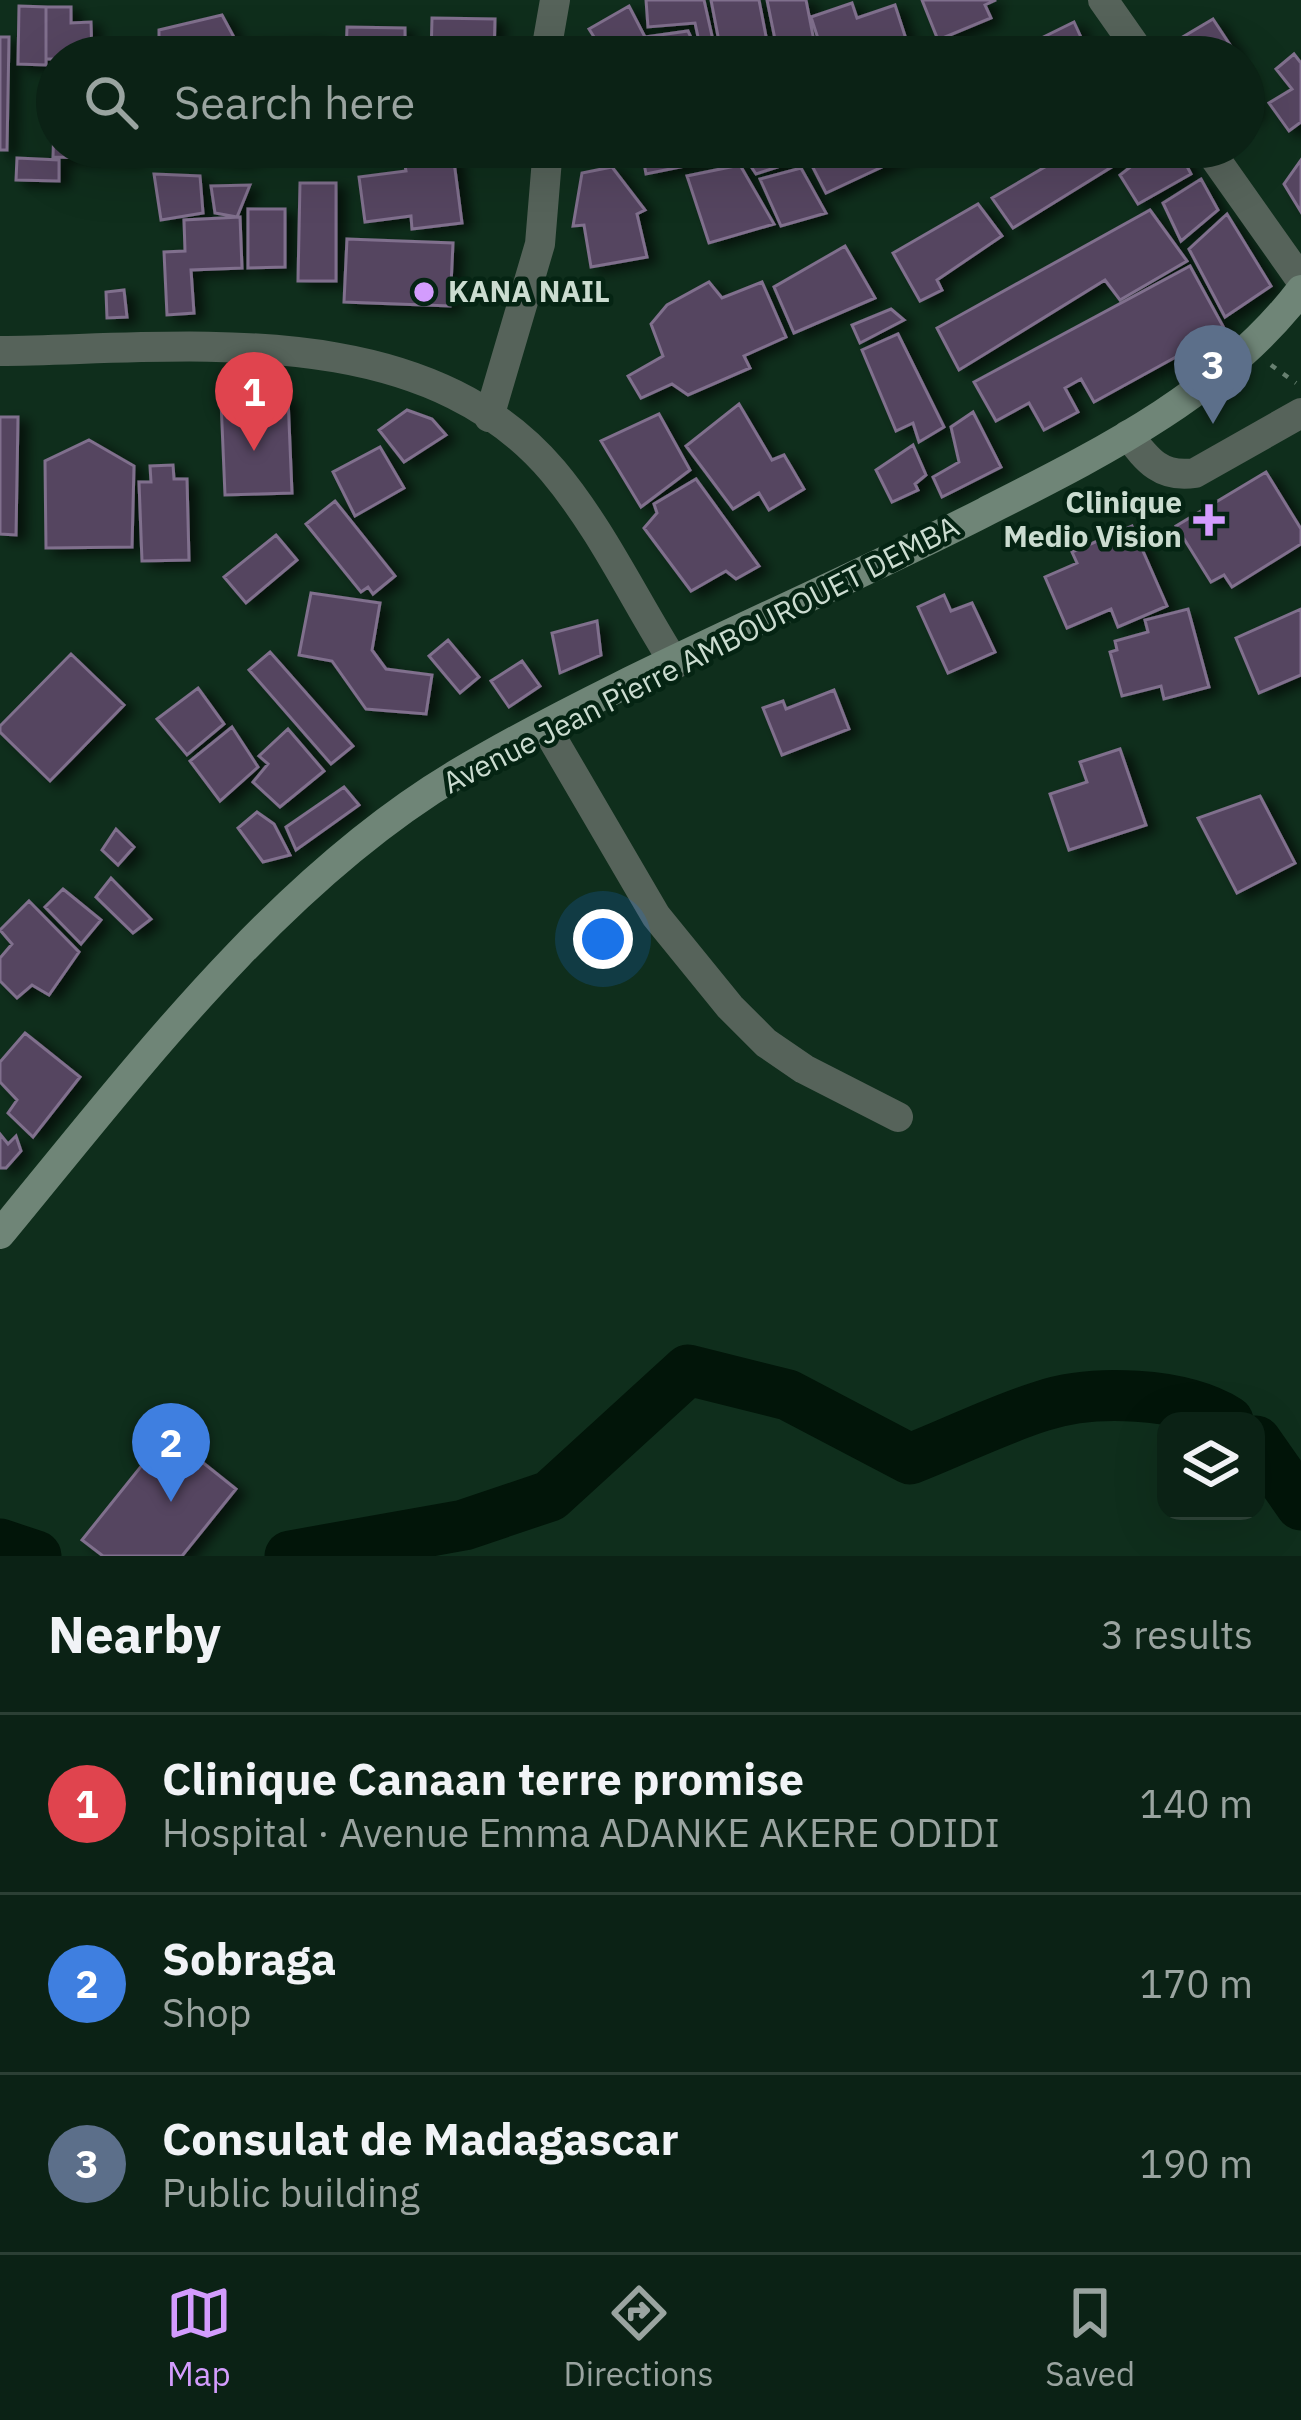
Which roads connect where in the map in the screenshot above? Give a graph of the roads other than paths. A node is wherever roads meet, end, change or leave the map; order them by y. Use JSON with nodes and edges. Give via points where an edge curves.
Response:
{"nodes":[{"id":1,"x":555,"y":0,"type":"edge"},
{"id":2,"x":1103,"y":0,"type":"edge"},
{"id":3,"x":549,"y":36,"type":"edge"},
{"id":4,"x":1128,"y":36,"type":"edge"},
{"id":5,"x":546,"y":168,"type":"edge"},
{"id":6,"x":1222,"y":168,"type":"edge"},
{"id":7,"x":1301,"y":280,"type":"edge"},
{"id":8,"x":1301,"y":290,"type":"edge"},
{"id":9,"x":0,"y":351,"type":"edge"},
{"id":10,"x":1301,"y":413,"type":"edge"},
{"id":11,"x":489,"y":417,"type":"junction"},
{"id":12,"x":1128,"y":435,"type":"junction"},
{"id":13,"x":675,"y":664,"type":"junction"},
{"id":14,"x":545,"y":726,"type":"junction"},
{"id":15,"x":898,"y":1117,"type":"dead end"},
{"id":16,"x":0,"y":1234,"type":"edge"}],
"edges":[{"from":1,"to":3,"type":"street"},
{"from":2,"to":4,"type":"street"},
{"from":5,"to":11,"type":"street","via":[[540,244]]},
{"from":6,"to":7,"type":"street"},
{"from":8,"to":12,"type":"main road","name":"Avenue Jean Pierre AMBOUROUET DEMBA","via":[[1225,368]]},
{"from":9,"to":11,"type":"street","via":[[326,356],[392,367]]},
{"from":10,"to":12,"type":"street","via":[[1178,476],[1158,471]]},
{"from":11,"to":13,"type":"street","via":[[553,471]]},
{"from":12,"to":13,"type":"main road","name":"Avenue Jean Pierre AMBOUROUET DEMBA"},
{"from":13,"to":14,"type":"main road","name":"Avenue Jean Pierre AMBOUROUET DEMBA"},
{"from":14,"to":15,"type":"street","via":[[656,916],[730,1007],[804,1069]]},
{"from":14,"to":16,"type":"main road","name":"Avenue Jean Pierre AMBOUROUET DEMBA","via":[[410,804],[310,885],[211,986]]}]}
